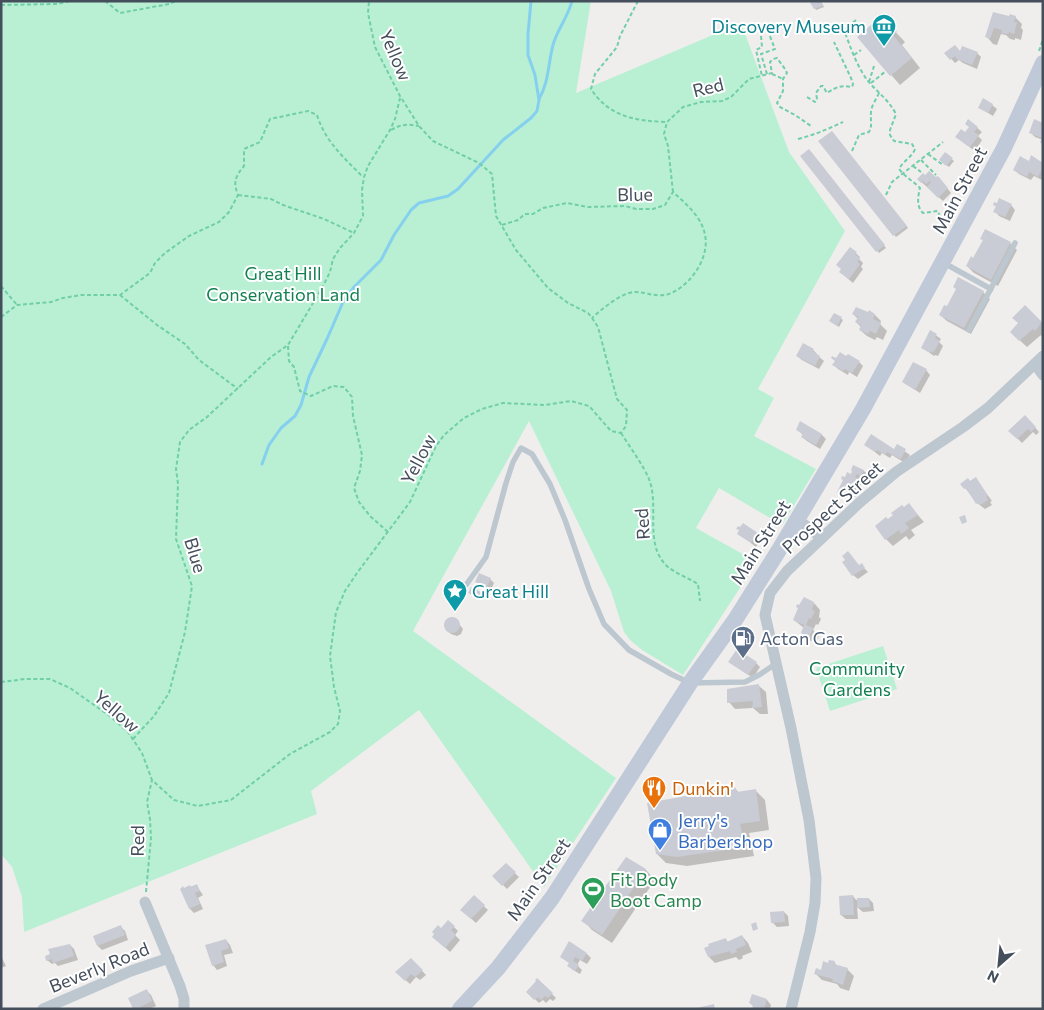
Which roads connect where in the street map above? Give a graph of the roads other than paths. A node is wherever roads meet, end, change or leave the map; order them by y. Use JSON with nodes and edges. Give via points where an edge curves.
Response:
{"nodes":[{"id":1,"x":1040,"y":59,"type":"edge"},
{"id":2,"x":1015,"y":243,"type":"dead end"},
{"id":3,"x":942,"y":262,"type":"junction"},
{"id":4,"x":991,"y":289,"type":"junction"},
{"id":5,"x":969,"y":330,"type":"dead end"},
{"id":6,"x":1039,"y":360,"type":"edge"},
{"id":7,"x":1043,"y":375,"type":"edge"},
{"id":8,"x":798,"y":520,"type":"junction"},
{"id":9,"x":822,"y":538,"type":"junction"},
{"id":10,"x":466,"y":585,"type":"dead end"},
{"id":11,"x":748,"y":600,"type":"junction"},
{"id":12,"x":766,"y":610,"type":"junction"},
{"id":13,"x":777,"y":663,"type":"junction"},
{"id":14,"x":690,"y":683,"type":"junction"},
{"id":15,"x":145,"y":902,"type":"road end"},
{"id":16,"x":169,"y":958,"type":"junction"},
{"id":17,"x":43,"y":1009,"type":"edge"},
{"id":18,"x":184,"y":1009,"type":"edge"},
{"id":19,"x":460,"y":1009,"type":"edge"},
{"id":20,"x":791,"y":1009,"type":"edge"}],
"edges":[{"from":1,"to":3,"type":"main road","name":"Main Street","via":[[1004,148]]},
{"from":2,"to":4,"type":"lane"},
{"from":3,"to":4,"type":"lane"},
{"from":3,"to":8,"type":"main road","name":"Main Street","via":[[864,409]]},
{"from":4,"to":5,"type":"lane"},
{"from":6,"to":7,"type":"street"},
{"from":6,"to":9,"type":"street","name":"Prospect Street","via":[[988,408],[896,472]]},
{"from":8,"to":9,"type":"street"},
{"from":8,"to":11,"type":"main road","name":"Main Street"},
{"from":9,"to":12,"type":"street","name":"Prospect Street","via":[[787,571],[770,593]]},
{"from":10,"to":14,"type":"lane","via":[[486,557],[506,483],[521,448],[532,454],[550,484],[604,624],[629,650]]},
{"from":11,"to":12,"type":"street"},
{"from":11,"to":14,"type":"main road","name":"Main Street"},
{"from":12,"to":13,"type":"street","name":"Prospect Street"},
{"from":13,"to":14,"type":"lane","via":[[745,682]]},
{"from":13,"to":20,"type":"street","name":"Prospect Street","via":[[809,820],[816,878],[810,932]]},
{"from":14,"to":19,"type":"main road","name":"Main Street","via":[[538,917]]},
{"from":15,"to":16,"type":"street"},
{"from":16,"to":17,"type":"street","name":"Beverly Road"},
{"from":16,"to":18,"type":"street","via":[[184,999]]}]}
